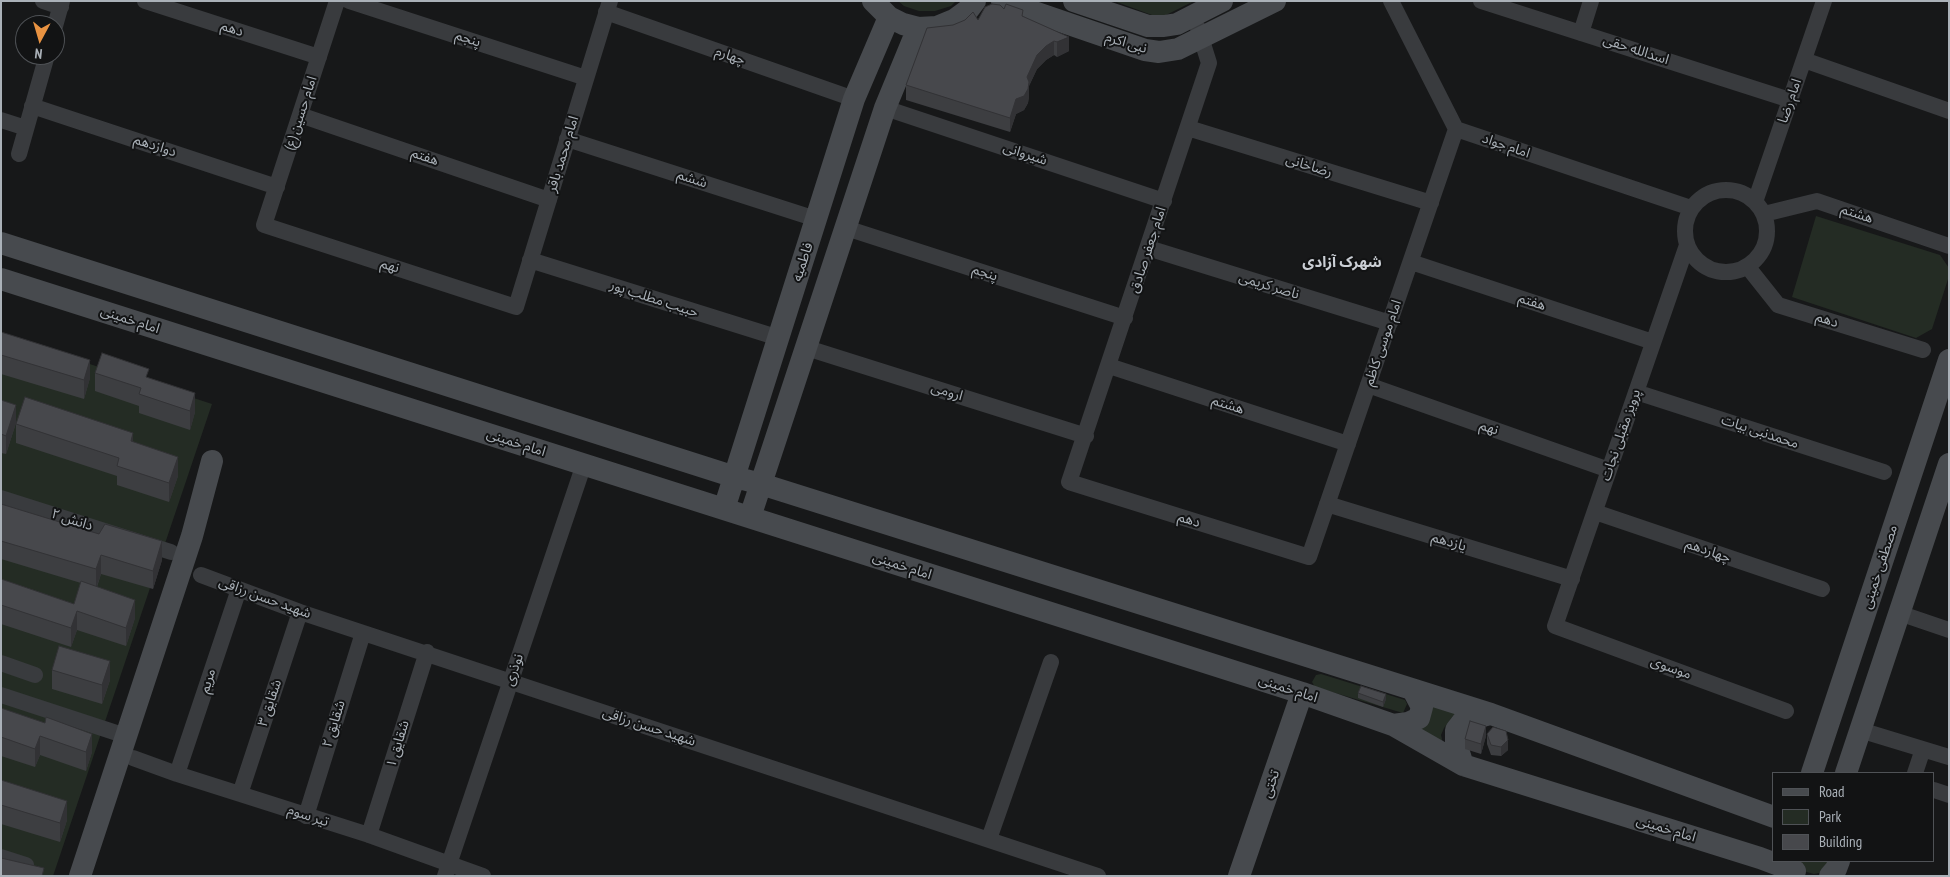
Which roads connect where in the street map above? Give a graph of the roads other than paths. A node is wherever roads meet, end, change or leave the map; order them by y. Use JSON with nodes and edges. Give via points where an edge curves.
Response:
{"nodes":[{"id":1,"x":43,"y":1,"type":"edge"},
{"id":2,"x":145,"y":1,"type":"edge"},
{"id":3,"x":337,"y":1,"type":"edge"},
{"id":4,"x":349,"y":1,"type":"edge"},
{"id":5,"x":975,"y":1,"type":"edge"},
{"id":6,"x":1002,"y":1,"type":"edge"},
{"id":7,"x":1074,"y":1,"type":"edge"},
{"id":8,"x":1222,"y":1,"type":"edge"},
{"id":9,"x":1274,"y":1,"type":"edge"},
{"id":10,"x":1391,"y":1,"type":"edge"},
{"id":11,"x":1481,"y":1,"type":"edge"},
{"id":12,"x":1591,"y":1,"type":"edge"},
{"id":13,"x":1824,"y":1,"type":"edge"},
{"id":14,"x":61,"y":4,"type":"edge"},
{"id":15,"x":608,"y":7,"type":"edge"},
{"id":16,"x":881,"y":9,"type":"edge"},
{"id":17,"x":1194,"y":16,"type":"junction"},
{"id":18,"x":918,"y":28,"type":"junction"},
{"id":19,"x":1581,"y":33,"type":"junction"},
{"id":20,"x":1202,"y":39,"type":"junction"},
{"id":21,"x":319,"y":57,"type":"junction"},
{"id":22,"x":1804,"y":60,"type":"junction"},
{"id":23,"x":44,"y":65,"type":"edge"},
{"id":24,"x":586,"y":78,"type":"junction"},
{"id":25,"x":854,"y":99,"type":"junction"},
{"id":26,"x":1790,"y":100,"type":"junction"},
{"id":27,"x":32,"y":106,"type":"junction"},
{"id":28,"x":885,"y":108,"type":"junction"},
{"id":29,"x":1949,"y":111,"type":"edge"},
{"id":30,"x":300,"y":115,"type":"junction"},
{"id":31,"x":1,"y":120,"type":"edge"},
{"id":32,"x":26,"y":128,"type":"junction"},
{"id":33,"x":1188,"y":128,"type":"junction"},
{"id":34,"x":1456,"y":129,"type":"junction"},
{"id":35,"x":567,"y":139,"type":"junction"},
{"id":36,"x":18,"y":154,"type":"dead end"},
{"id":37,"x":277,"y":187,"type":"junction"},
{"id":38,"x":549,"y":200,"type":"junction"},
{"id":39,"x":1164,"y":201,"type":"junction"},
{"id":40,"x":1431,"y":204,"type":"junction"},
{"id":41,"x":1691,"y":208,"type":"junction"},
{"id":42,"x":1759,"y":208,"type":"junction"},
{"id":43,"x":816,"y":219,"type":"junction"},
{"id":44,"x":264,"y":225,"type":"joint"},
{"id":45,"x":846,"y":228,"type":"junction"},
{"id":46,"x":1,"y":243,"type":"edge"},
{"id":47,"x":1687,"y":244,"type":"junction"},
{"id":48,"x":1949,"y":246,"type":"edge"},
{"id":49,"x":1148,"y":248,"type":"junction"},
{"id":50,"x":530,"y":260,"type":"junction"},
{"id":51,"x":1411,"y":262,"type":"junction"},
{"id":52,"x":1747,"y":266,"type":"junction"},
{"id":53,"x":1,"y":279,"type":"edge"},
{"id":54,"x":516,"y":307,"type":"joint"},
{"id":55,"x":1125,"y":318,"type":"junction"},
{"id":56,"x":1390,"y":323,"type":"junction"},
{"id":57,"x":779,"y":338,"type":"junction"},
{"id":58,"x":1653,"y":342,"type":"junction"},
{"id":59,"x":807,"y":348,"type":"junction"},
{"id":60,"x":1923,"y":350,"type":"dead end"},
{"id":61,"x":1949,"y":360,"type":"edge"},
{"id":62,"x":1109,"y":366,"type":"junction"},
{"id":63,"x":1368,"y":385,"type":"junction"},
{"id":64,"x":1636,"y":392,"type":"junction"},
{"id":65,"x":1086,"y":436,"type":"junction"},
{"id":66,"x":1348,"y":444,"type":"junction"},
{"id":67,"x":212,"y":461,"type":"dead end"},
{"id":68,"x":584,"y":464,"type":"junction"},
{"id":69,"x":1949,"y":464,"type":"edge"},
{"id":70,"x":1609,"y":470,"type":"junction"},
{"id":71,"x":1884,"y":472,"type":"dead end"},
{"id":72,"x":735,"y":477,"type":"junction"},
{"id":73,"x":1069,"y":482,"type":"joint"},
{"id":74,"x":761,"y":484,"type":"junction"},
{"id":75,"x":1,"y":498,"type":"edge"},
{"id":76,"x":1327,"y":504,"type":"junction"},
{"id":77,"x":724,"y":509,"type":"junction"},
{"id":78,"x":1595,"y":512,"type":"junction"},
{"id":79,"x":750,"y":517,"type":"junction"},
{"id":80,"x":171,"y":552,"type":"dead end"},
{"id":81,"x":1309,"y":557,"type":"joint"},
{"id":82,"x":201,"y":575,"type":"dead end"},
{"id":83,"x":1572,"y":579,"type":"junction"},
{"id":84,"x":239,"y":589,"type":"junction"},
{"id":85,"x":1822,"y":589,"type":"dead end"},
{"id":86,"x":300,"y":612,"type":"junction"},
{"id":87,"x":1899,"y":613,"type":"junction"},
{"id":88,"x":1555,"y":626,"type":"joint"},
{"id":89,"x":1949,"y":630,"type":"edge"},
{"id":90,"x":363,"y":633,"type":"junction"},
{"id":91,"x":426,"y":652,"type":"junction"},
{"id":92,"x":1051,"y":662,"type":"dead end"},
{"id":93,"x":1,"y":663,"type":"edge"},
{"id":94,"x":35,"y":675,"type":"dead end"},
{"id":95,"x":510,"y":681,"type":"junction"},
{"id":96,"x":1413,"y":690,"type":"junction"},
{"id":97,"x":1302,"y":693,"type":"junction"},
{"id":98,"x":1,"y":695,"type":"edge"},
{"id":99,"x":1786,"y":711,"type":"dead end"},
{"id":100,"x":1491,"y":714,"type":"junction"},
{"id":101,"x":1393,"y":725,"type":"junction"},
{"id":102,"x":1860,"y":730,"type":"junction"},
{"id":103,"x":126,"y":736,"type":"junction"},
{"id":104,"x":1923,"y":749,"type":"junction"},
{"id":105,"x":1949,"y":757,"type":"edge"},
{"id":106,"x":133,"y":758,"type":"dead end"},
{"id":107,"x":1462,"y":765,"type":"junction"},
{"id":108,"x":1812,"y":772,"type":"edge"},
{"id":109,"x":1846,"y":772,"type":"edge"},
{"id":110,"x":1915,"y":772,"type":"edge"},
{"id":111,"x":177,"y":774,"type":"junction"},
{"id":112,"x":1935,"y":790,"type":"edge"},
{"id":113,"x":240,"y":794,"type":"junction"},
{"id":114,"x":1949,"y":795,"type":"edge"},
{"id":115,"x":306,"y":816,"type":"junction"},
{"id":116,"x":1772,"y":816,"type":"edge"},
{"id":117,"x":369,"y":835,"type":"junction"},
{"id":118,"x":989,"y":839,"type":"junction"},
{"id":119,"x":1,"y":857,"type":"edge"},
{"id":120,"x":1772,"y":862,"type":"edge"},
{"id":121,"x":1773,"y":862,"type":"edge"},
{"id":122,"x":1839,"y":862,"type":"edge"},
{"id":123,"x":26,"y":865,"type":"edge"},
{"id":124,"x":1795,"y":869,"type":"edge"},
{"id":125,"x":447,"y":870,"type":"edge"},
{"id":126,"x":80,"y":876,"type":"edge"},
{"id":127,"x":483,"y":876,"type":"edge"},
{"id":128,"x":1098,"y":876,"type":"edge"},
{"id":129,"x":1240,"y":876,"type":"edge"},
{"id":130,"x":1830,"y":876,"type":"edge"}],
"edges":[{"from":1,"to":14,"type":"street"},
{"from":2,"to":21,"type":"street","name":"دهم"},
{"from":3,"to":21,"type":"street","name":"امام حسین (ع)"},
{"from":4,"to":24,"type":"street","name":"پنجم"},
{"from":5,"to":18,"type":"street","via":[[954,20]]},
{"from":6,"to":20,"type":"street","name":"نبی اکرم","via":[[1145,50],[1178,49]]},
{"from":7,"to":17,"type":"street","name":"نبی اکرم","via":[[1148,26],[1176,24]]},
{"from":8,"to":17,"type":"street","name":"نبی اکرم"},
{"from":9,"to":20,"type":"street","name":"نبی اکرم"},
{"from":10,"to":34,"type":"street"},
{"from":11,"to":19,"type":"street","name":"اسدالله حقی"},
{"from":12,"to":19,"type":"street"},
{"from":13,"to":22,"type":"street","name":"امام رضا"},
{"from":15,"to":24,"type":"street","name":"امام محمد باقر"},
{"from":15,"to":25,"type":"street","name":"چهارم"},
{"from":16,"to":18,"type":"street","via":[[903,24]]},
{"from":16,"to":25,"type":"street","name":"فاطمیه"},
{"from":17,"to":20,"type":"street","name":"امام جعفر صادق"},
{"from":18,"to":28,"type":"street"},
{"from":19,"to":26,"type":"street","name":"اسدالله حقی"},
{"from":20,"to":33,"type":"street","name":"امام جعفر صادق","via":[[1209,63]]},
{"from":21,"to":30,"type":"street","name":"امام حسین (ع)"},
{"from":22,"to":26,"type":"street","name":"امام رضا"},
{"from":22,"to":29,"type":"street"},
{"from":23,"to":27,"type":"street"},
{"from":24,"to":35,"type":"street","name":"امام محمد باقر"},
{"from":25,"to":43,"type":"street","name":"فاطمیه"},
{"from":26,"to":42,"type":"street","name":"امام رضا"},
{"from":27,"to":32,"type":"street"},
{"from":27,"to":37,"type":"street","name":"دوازدهم"},
{"from":28,"to":39,"type":"street","name":"شیروانی"},
{"from":28,"to":45,"type":"street"},
{"from":30,"to":37,"type":"street","name":"امام حسین (ع)"},
{"from":30,"to":38,"type":"street","name":"هفتم"},
{"from":31,"to":32,"type":"street"},
{"from":32,"to":36,"type":"street"},
{"from":33,"to":39,"type":"street","name":"امام جعفر صادق"},
{"from":33,"to":40,"type":"street","name":"رضاخانی"},
{"from":34,"to":40,"type":"street","name":"امام موسی کاظم"},
{"from":34,"to":41,"type":"street","name":"امام جواد"},
{"from":35,"to":38,"type":"street","name":"امام محمد باقر"},
{"from":35,"to":43,"type":"street","name":"ششم"},
{"from":37,"to":44,"type":"street","name":"امام حسین (ع)"},
{"from":38,"to":50,"type":"street","name":"امام محمد باقر"},
{"from":39,"to":49,"type":"street","name":"امام جعفر صادق"},
{"from":40,"to":51,"type":"street","name":"امام موسی کاظم"},
{"from":41,"to":42,"type":"street","via":[[1710,193],[1734,190],[1745,194]]},
{"from":41,"to":47,"type":"street","via":[[1686,220]]},
{"from":42,"to":48,"type":"street","name":"هشتم","via":[[1817,201]]},
{"from":42,"to":52,"type":"street","via":[[1767,226],[1767,238],[1763,249]]},
{"from":43,"to":57,"type":"street","name":"فاطمیه"},
{"from":44,"to":54,"type":"street","name":"نهم"},
{"from":45,"to":55,"type":"street","name":"پنجم"},
{"from":45,"to":59,"type":"street"},
{"from":46,"to":72,"type":"street"},
{"from":47,"to":52,"type":"street","via":[[1693,256],[1712,270],[1730,271]]},
{"from":47,"to":58,"type":"street","name":"پرویز مقبلی نجات"},
{"from":49,"to":55,"type":"street","name":"امام جعفر صادق"},
{"from":49,"to":56,"type":"street","name":"ناصر کریمی"},
{"from":50,"to":54,"type":"street","name":"امام محمد باقر"},
{"from":50,"to":57,"type":"street","name":"حبیب مطلب پور"},
{"from":51,"to":56,"type":"street","name":"امام موسی کاظم"},
{"from":51,"to":58,"type":"street","name":"هفتم"},
{"from":52,"to":60,"type":"street","name":"دهم","via":[[1778,304]]},
{"from":53,"to":68,"type":"street","name":"امام خمینی"},
{"from":55,"to":62,"type":"street","name":"امام جعفر صادق"},
{"from":56,"to":63,"type":"street","name":"امام موسی کاظم"},
{"from":57,"to":72,"type":"street","name":"فاطمیه"},
{"from":58,"to":64,"type":"street","name":"پرویز مقبلی نجات"},
{"from":59,"to":65,"type":"street","name":"ارومی"},
{"from":59,"to":74,"type":"street"},
{"from":61,"to":108,"type":"street","name":"مصطفی خمینی"},
{"from":62,"to":65,"type":"street","name":"امام جعفر صادق"},
{"from":62,"to":66,"type":"street","name":"هشتم"},
{"from":63,"to":66,"type":"street","name":"امام موسی کاظم"},
{"from":63,"to":70,"type":"street","name":"نهم"},
{"from":64,"to":70,"type":"street","name":"پرویز مقبلی نجات"},
{"from":64,"to":71,"type":"street","name":"محمدنبی بیات"},
{"from":65,"to":73,"type":"street","name":"امام جعفر صادق"},
{"from":66,"to":76,"type":"street","name":"امام موسی کاظم"},
{"from":67,"to":103,"type":"street","via":[[192,536]]},
{"from":68,"to":77,"type":"street","name":"امام خمینی"},
{"from":68,"to":95,"type":"street","name":"نوذری"},
{"from":69,"to":87,"type":"street"},
{"from":70,"to":78,"type":"street","name":"پرویز مقبلی نجات"},
{"from":72,"to":74,"type":"street"},
{"from":72,"to":77,"type":"street","name":"فاطمیه"},
{"from":73,"to":81,"type":"street","name":"دهم"},
{"from":74,"to":79,"type":"street"},
{"from":74,"to":96,"type":"street"},
{"from":75,"to":80,"type":"street","name":"دانش ۲"},
{"from":76,"to":81,"type":"street","name":"امام موسی کاظم"},
{"from":76,"to":83,"type":"street","name":"یازدهم"},
{"from":77,"to":79,"type":"street","name":"امام خمینی"},
{"from":78,"to":83,"type":"street","name":"پرویز مقبلی نجات"},
{"from":78,"to":85,"type":"street","name":"چهاردهم"},
{"from":79,"to":97,"type":"street","name":"امام خمینی"},
{"from":82,"to":84,"type":"street","name":"شهید حسن رزاقی"},
{"from":83,"to":88,"type":"street","name":"پرویز مقبلی نجات"},
{"from":84,"to":86,"type":"street","name":"شهید حسن رزاقی"},
{"from":84,"to":111,"type":"street","name":"مریم"},
{"from":86,"to":90,"type":"street","name":"شهید حسن رزاقی"},
{"from":86,"to":113,"type":"street","name":"شقایق ۳"},
{"from":87,"to":89,"type":"street"},
{"from":87,"to":102,"type":"street"},
{"from":88,"to":99,"type":"street","name":"موسوی"},
{"from":90,"to":91,"type":"street","name":"شهید حسن رزاقی"},
{"from":90,"to":115,"type":"street","name":"شقایق ۲"},
{"from":91,"to":95,"type":"street","name":"شهید حسن رزاقی"},
{"from":91,"to":117,"type":"street","name":"شقایق ۱"},
{"from":92,"to":118,"type":"street"},
{"from":93,"to":94,"type":"street"},
{"from":95,"to":118,"type":"street","name":"شهید حسن رزاقی"},
{"from":95,"to":125,"type":"street","name":"نوذری"},
{"from":96,"to":100,"type":"street"},
{"from":96,"to":101,"type":"street","via":[[1422,706],[1419,718],[1408,724]]},
{"from":97,"to":101,"type":"street","name":"امام خمینی"},
{"from":97,"to":129,"type":"street","name":"تختی"},
{"from":98,"to":103,"type":"street"},
{"from":100,"to":107,"type":"street","via":[[1463,721],[1456,730]]},
{"from":100,"to":116,"type":"street"},
{"from":101,"to":107,"type":"street","name":"امام خمینی"},
{"from":102,"to":104,"type":"street"},
{"from":102,"to":109,"type":"street"},
{"from":103,"to":126,"type":"street"},
{"from":104,"to":105,"type":"street"},
{"from":104,"to":110,"type":"street"},
{"from":106,"to":111,"type":"street","name":"تیر سوم"},
{"from":107,"to":120,"type":"street","name":"امام خمینی"},
{"from":111,"to":113,"type":"street","name":"تیر سوم"},
{"from":112,"to":114,"type":"street"},
{"from":113,"to":115,"type":"street","name":"تیر سوم"},
{"from":115,"to":117,"type":"street","name":"تیر سوم"},
{"from":117,"to":125,"type":"street","name":"تیر سوم"},
{"from":118,"to":128,"type":"street","name":"شهید حسن رزاقی"},
{"from":119,"to":123,"type":"street"},
{"from":121,"to":124,"type":"street","name":"امام خمینی"},
{"from":122,"to":130,"type":"street"},
{"from":125,"to":127,"type":"street","name":"تیر سوم"}]}
